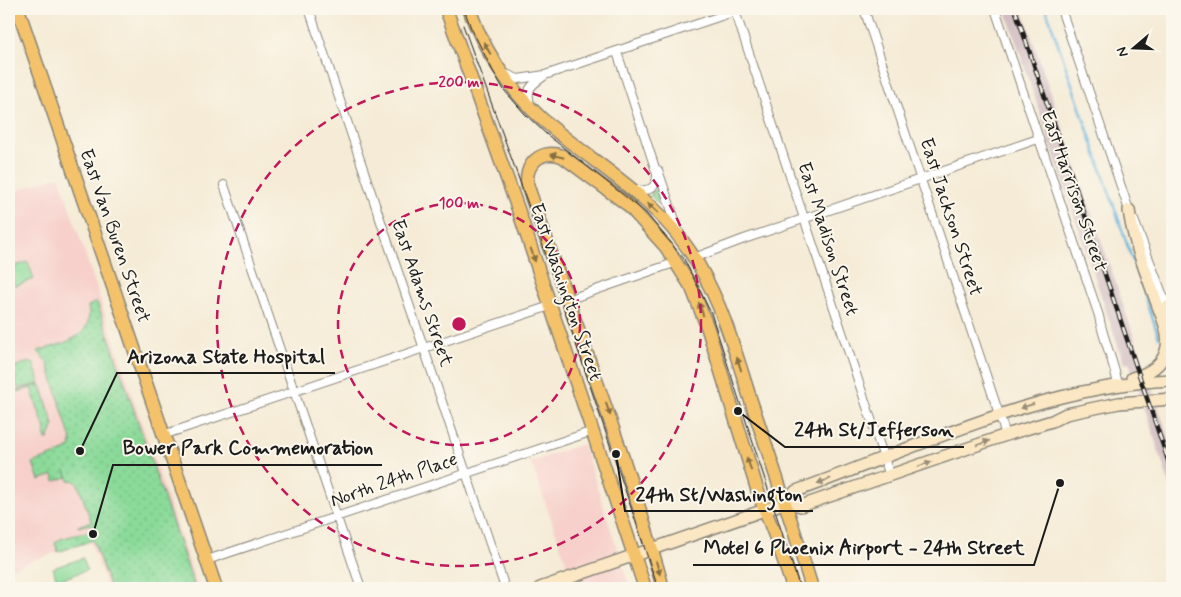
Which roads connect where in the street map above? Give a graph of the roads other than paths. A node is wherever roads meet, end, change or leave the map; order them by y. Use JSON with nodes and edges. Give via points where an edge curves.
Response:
{"nodes":[{"id":1,"x":18,"y":9,"type":"edge"},
{"id":2,"x":309,"y":9,"type":"edge"},
{"id":3,"x":446,"y":9,"type":"edge"},
{"id":4,"x":469,"y":9,"type":"edge"},
{"id":5,"x":864,"y":9,"type":"edge"},
{"id":6,"x":995,"y":9,"type":"edge"},
{"id":7,"x":1061,"y":9,"type":"edge"},
{"id":8,"x":738,"y":10,"type":"edge"},
{"id":9,"x":617,"y":52,"type":"junction"},
{"id":10,"x":501,"y":72,"type":"junction"},
{"id":11,"x":545,"y":75,"type":"junction"},
{"id":12,"x":530,"y":108,"type":"junction"},
{"id":13,"x":489,"y":126,"type":"junction"},
{"id":14,"x":1038,"y":139,"type":"junction"},
{"id":15,"x":654,"y":164,"type":"junction"},
{"id":16,"x":921,"y":179,"type":"junction"},
{"id":17,"x":224,"y":185,"type":"dead end"},
{"id":18,"x":601,"y":185,"type":"junction"},
{"id":19,"x":631,"y":188,"type":"junction"},
{"id":20,"x":1129,"y":210,"type":"junction"},
{"id":21,"x":804,"y":218,"type":"junction"},
{"id":22,"x":682,"y":239,"type":"junction"},
{"id":23,"x":550,"y":248,"type":"junction"},
{"id":24,"x":694,"y":258,"type":"junction"},
{"id":25,"x":677,"y":262,"type":"junction"},
{"id":26,"x":567,"y":300,"type":"junction"},
{"id":27,"x":550,"y":306,"type":"junction"},
{"id":28,"x":1170,"y":311,"type":"edge"},
{"id":29,"x":1172,"y":321,"type":"edge"},
{"id":30,"x":1172,"y":332,"type":"edge"},
{"id":31,"x":423,"y":348,"type":"junction"},
{"id":32,"x":1172,"y":380,"type":"edge"},
{"id":33,"x":1118,"y":383,"type":"junction"},
{"id":34,"x":294,"y":391,"type":"junction"},
{"id":35,"x":1172,"y":391,"type":"edge"},
{"id":36,"x":1172,"y":399,"type":"edge"},
{"id":37,"x":1172,"y":405,"type":"edge"},
{"id":38,"x":1080,"y":410,"type":"junction"},
{"id":39,"x":999,"y":416,"type":"junction"},
{"id":40,"x":1052,"y":421,"type":"junction"},
{"id":41,"x":593,"y":431,"type":"junction"},
{"id":42,"x":163,"y":435,"type":"junction"},
{"id":43,"x":1006,"y":435,"type":"junction"},
{"id":44,"x":884,"y":459,"type":"junction"},
{"id":45,"x":466,"y":473,"type":"junction"},
{"id":46,"x":890,"y":476,"type":"junction"},
{"id":47,"x":785,"y":502,"type":"junction"},
{"id":48,"x":765,"y":510,"type":"junction"},
{"id":49,"x":337,"y":517,"type":"junction"},
{"id":50,"x":652,"y":548,"type":"junction"},
{"id":51,"x":634,"y":555,"type":"junction"},
{"id":52,"x":207,"y":560,"type":"junction"},
{"id":53,"x":216,"y":588,"type":"edge"},
{"id":54,"x":361,"y":588,"type":"edge"},
{"id":55,"x":505,"y":588,"type":"edge"},
{"id":56,"x":540,"y":588,"type":"edge"},
{"id":57,"x":645,"y":588,"type":"edge"},
{"id":58,"x":663,"y":588,"type":"edge"},
{"id":59,"x":793,"y":588,"type":"edge"},
{"id":60,"x":812,"y":588,"type":"edge"}],
"edges":[{"from":1,"to":42,"type":"main road","name":"East Van Buren Street"},
{"from":2,"to":31,"type":"street","name":"East Adams Street"},
{"from":3,"to":13,"type":"main road","name":"East Washington Street"},
{"from":10,"to":4,"type":"main road","one_way":true},
{"from":5,"to":16,"type":"street","name":"East Jackson Street"},
{"from":6,"to":14,"type":"street","name":"East Harrison Street"},
{"from":7,"to":20,"type":"street"},
{"from":8,"to":9,"type":"street"},
{"from":8,"to":21,"type":"street","name":"East Madison Street"},
{"from":9,"to":11,"type":"street"},
{"from":9,"to":15,"type":"street"},
{"from":10,"to":11,"type":"street","via":[[518,79]]},
{"from":10,"to":12,"type":"main road"},
{"from":11,"to":12,"type":"street","via":[[528,91]]},
{"from":12,"to":18,"type":"main road","via":[[538,121],[574,151]]},
{"from":12,"to":19,"type":"main road"},
{"from":13,"to":23,"type":"main road","via":[[503,149],[522,204]]},
{"from":13,"to":27,"type":"main road","name":"East Washington Street","one_way":true},
{"from":14,"to":16,"type":"street"},
{"from":14,"to":33,"type":"street","name":"East Harrison Street","via":[[1099,316]]},
{"from":15,"to":19,"type":"street","via":[[657,179],[653,187],[646,191]]},
{"from":15,"to":22,"type":"street","via":[[662,178]]},
{"from":16,"to":21,"type":"street"},
{"from":16,"to":39,"type":"street","name":"East Jackson Street"},
{"from":17,"to":34,"type":"street"},
{"from":18,"to":23,"type":"main road","name":"East Washington Street","one_way":true,"via":[[562,156],[550,154],[539,157],[529,169],[527,181]]},
{"from":18,"to":25,"type":"main road","via":[[628,205]]},
{"from":22,"to":19,"type":"main road","one_way":true},
{"from":20,"to":28,"type":"street"},
{"from":20,"to":30,"type":"street"},
{"from":20,"to":33,"type":"main road","via":[[1132,230],[1164,322],[1167,346],[1162,358],[1148,373]]},
{"from":21,"to":24,"type":"street"},
{"from":21,"to":44,"type":"street","name":"East Madison Street"},
{"from":22,"to":24,"type":"main road"},
{"from":23,"to":26,"type":"main road","name":"East Washington Street"},
{"from":47,"to":24,"type":"main road","one_way":true,"via":[[724,319]]},
{"from":25,"to":26,"type":"street"},
{"from":48,"to":25,"type":"main road","one_way":true,"via":[[698,300]]},
{"from":26,"to":50,"type":"main road","name":"East Washington Street","one_way":true,"via":[[609,412]]},
{"from":27,"to":31,"type":"street"},
{"from":27,"to":41,"type":"main road","name":"East Washington Street"},
{"from":28,"to":29,"type":"street"},
{"from":31,"to":34,"type":"street"},
{"from":31,"to":45,"type":"street","name":"East Adams Street"},
{"from":32,"to":33,"type":"main road"},
{"from":33,"to":39,"type":"main road","one_way":true},
{"from":34,"to":42,"type":"street"},
{"from":34,"to":49,"type":"street"},
{"from":35,"to":38,"type":"main road","via":[[1119,397]]},
{"from":36,"to":38,"type":"main road","via":[[1133,401]]},
{"from":37,"to":40,"type":"main road","via":[[1120,409]]},
{"from":38,"to":40,"type":"main road"},
{"from":39,"to":43,"type":"street","name":"East Jackson Street"},
{"from":39,"to":44,"type":"main road"},
{"from":40,"to":43,"type":"main road"},
{"from":41,"to":45,"type":"street","name":"North 24th Place"},
{"from":41,"to":51,"type":"main road","name":"East Washington Street"},
{"from":42,"to":52,"type":"main road","name":"East Van Buren Street"},
{"from":46,"to":43,"type":"main road","one_way":true},
{"from":44,"to":46,"type":"street","name":"East Madison Street"},
{"from":44,"to":47,"type":"main road","one_way":true,"via":[[796,491]]},
{"from":45,"to":49,"type":"street","name":"North 24th Place"},
{"from":45,"to":55,"type":"street","name":"East Adams Street"},
{"from":46,"to":47,"type":"main road","via":[[801,506]]},
{"from":47,"to":48,"type":"main road"},
{"from":47,"to":60,"type":"main road"},
{"from":48,"to":50,"type":"main road"},
{"from":48,"to":59,"type":"main road"},
{"from":49,"to":52,"type":"street","name":"North 24th Place"},
{"from":49,"to":54,"type":"street"},
{"from":50,"to":51,"type":"main road"},
{"from":50,"to":58,"type":"main road","name":"East Washington Street","one_way":true},
{"from":51,"to":56,"type":"main road"},
{"from":51,"to":57,"type":"main road","name":"East Washington Street"},
{"from":52,"to":53,"type":"main road","name":"East Van Buren Street"}]}
